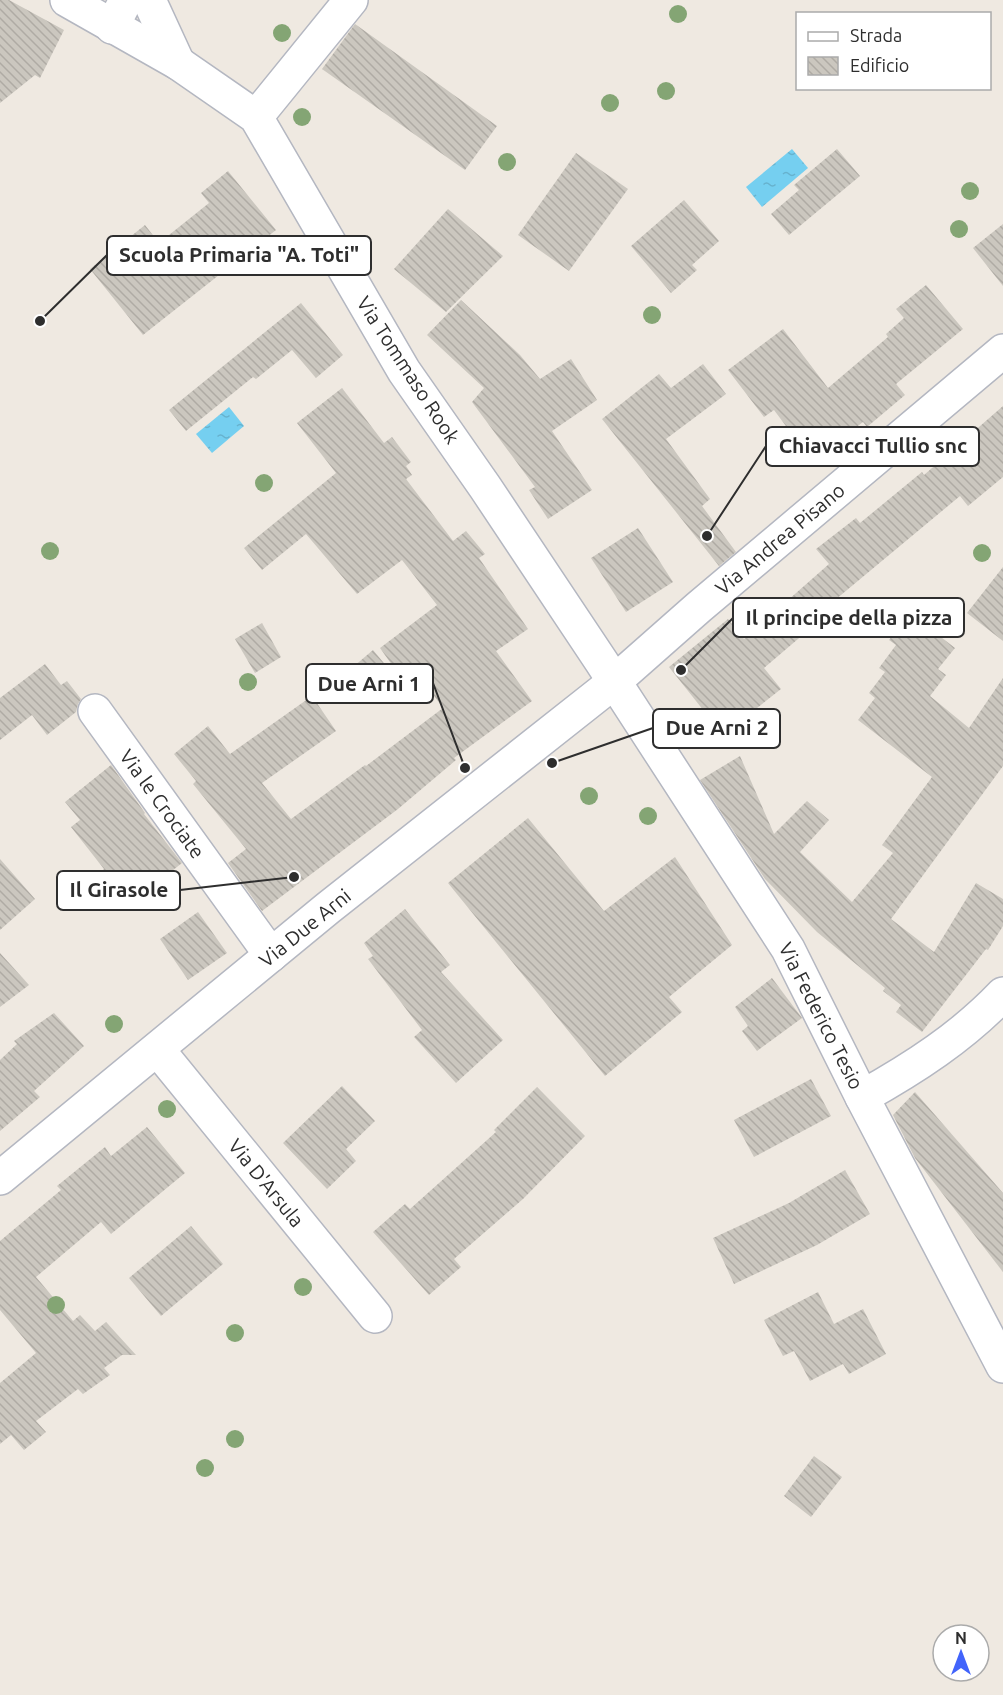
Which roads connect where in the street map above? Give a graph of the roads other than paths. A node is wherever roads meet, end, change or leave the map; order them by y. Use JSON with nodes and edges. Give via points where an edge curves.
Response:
{"nodes":[{"id":1,"x":67,"y":0,"type":"edge"},
{"id":2,"x":149,"y":0,"type":"edge"},
{"id":3,"x":351,"y":0,"type":"edge"},
{"id":4,"x":119,"y":13,"type":"edge"},
{"id":5,"x":178,"y":63,"type":"junction"},
{"id":6,"x":256,"y":117,"type":"junction"},
{"id":7,"x":1003,"y":351,"type":"edge"},
{"id":8,"x":614,"y":682,"type":"junction"},
{"id":9,"x":95,"y":711,"type":"dead end"},
{"id":10,"x":271,"y":955,"type":"junction"},
{"id":11,"x":1003,"y":994,"type":"edge"},
{"id":12,"x":158,"y":1050,"type":"junction"},
{"id":13,"x":862,"y":1098,"type":"junction"},
{"id":14,"x":0,"y":1178,"type":"edge"},
{"id":15,"x":375,"y":1316,"type":"dead end"},
{"id":16,"x":1003,"y":1366,"type":"edge"}],
"edges":[{"from":1,"to":4,"type":"street","name":"Via Tommaso Rook"},
{"from":2,"to":5,"type":"street"},
{"from":3,"to":6,"type":"street"},
{"from":4,"to":5,"type":"street","name":"Via Tommaso Rook"},
{"from":5,"to":6,"type":"street","name":"Via Tommaso Rook"},
{"from":6,"to":8,"type":"street","name":"Via Tommaso Rook","via":[[404,371]]},
{"from":7,"to":8,"type":"street","name":"Via Andrea Pisano"},
{"from":8,"to":10,"type":"street","name":"Via Due Arni"},
{"from":8,"to":13,"type":"street","name":"Via Federico Tesio","via":[[788,949]]},
{"from":9,"to":10,"type":"street","name":"Via le Crociate"},
{"from":10,"to":12,"type":"street","name":"Via Due Arni"},
{"from":11,"to":13,"type":"street","via":[[938,1051]]},
{"from":12,"to":14,"type":"street","name":"Via Due Arni"},
{"from":12,"to":15,"type":"street","name":"Via D'Arsula"},
{"from":13,"to":16,"type":"street","name":"Via Federico Tesio"}]}
